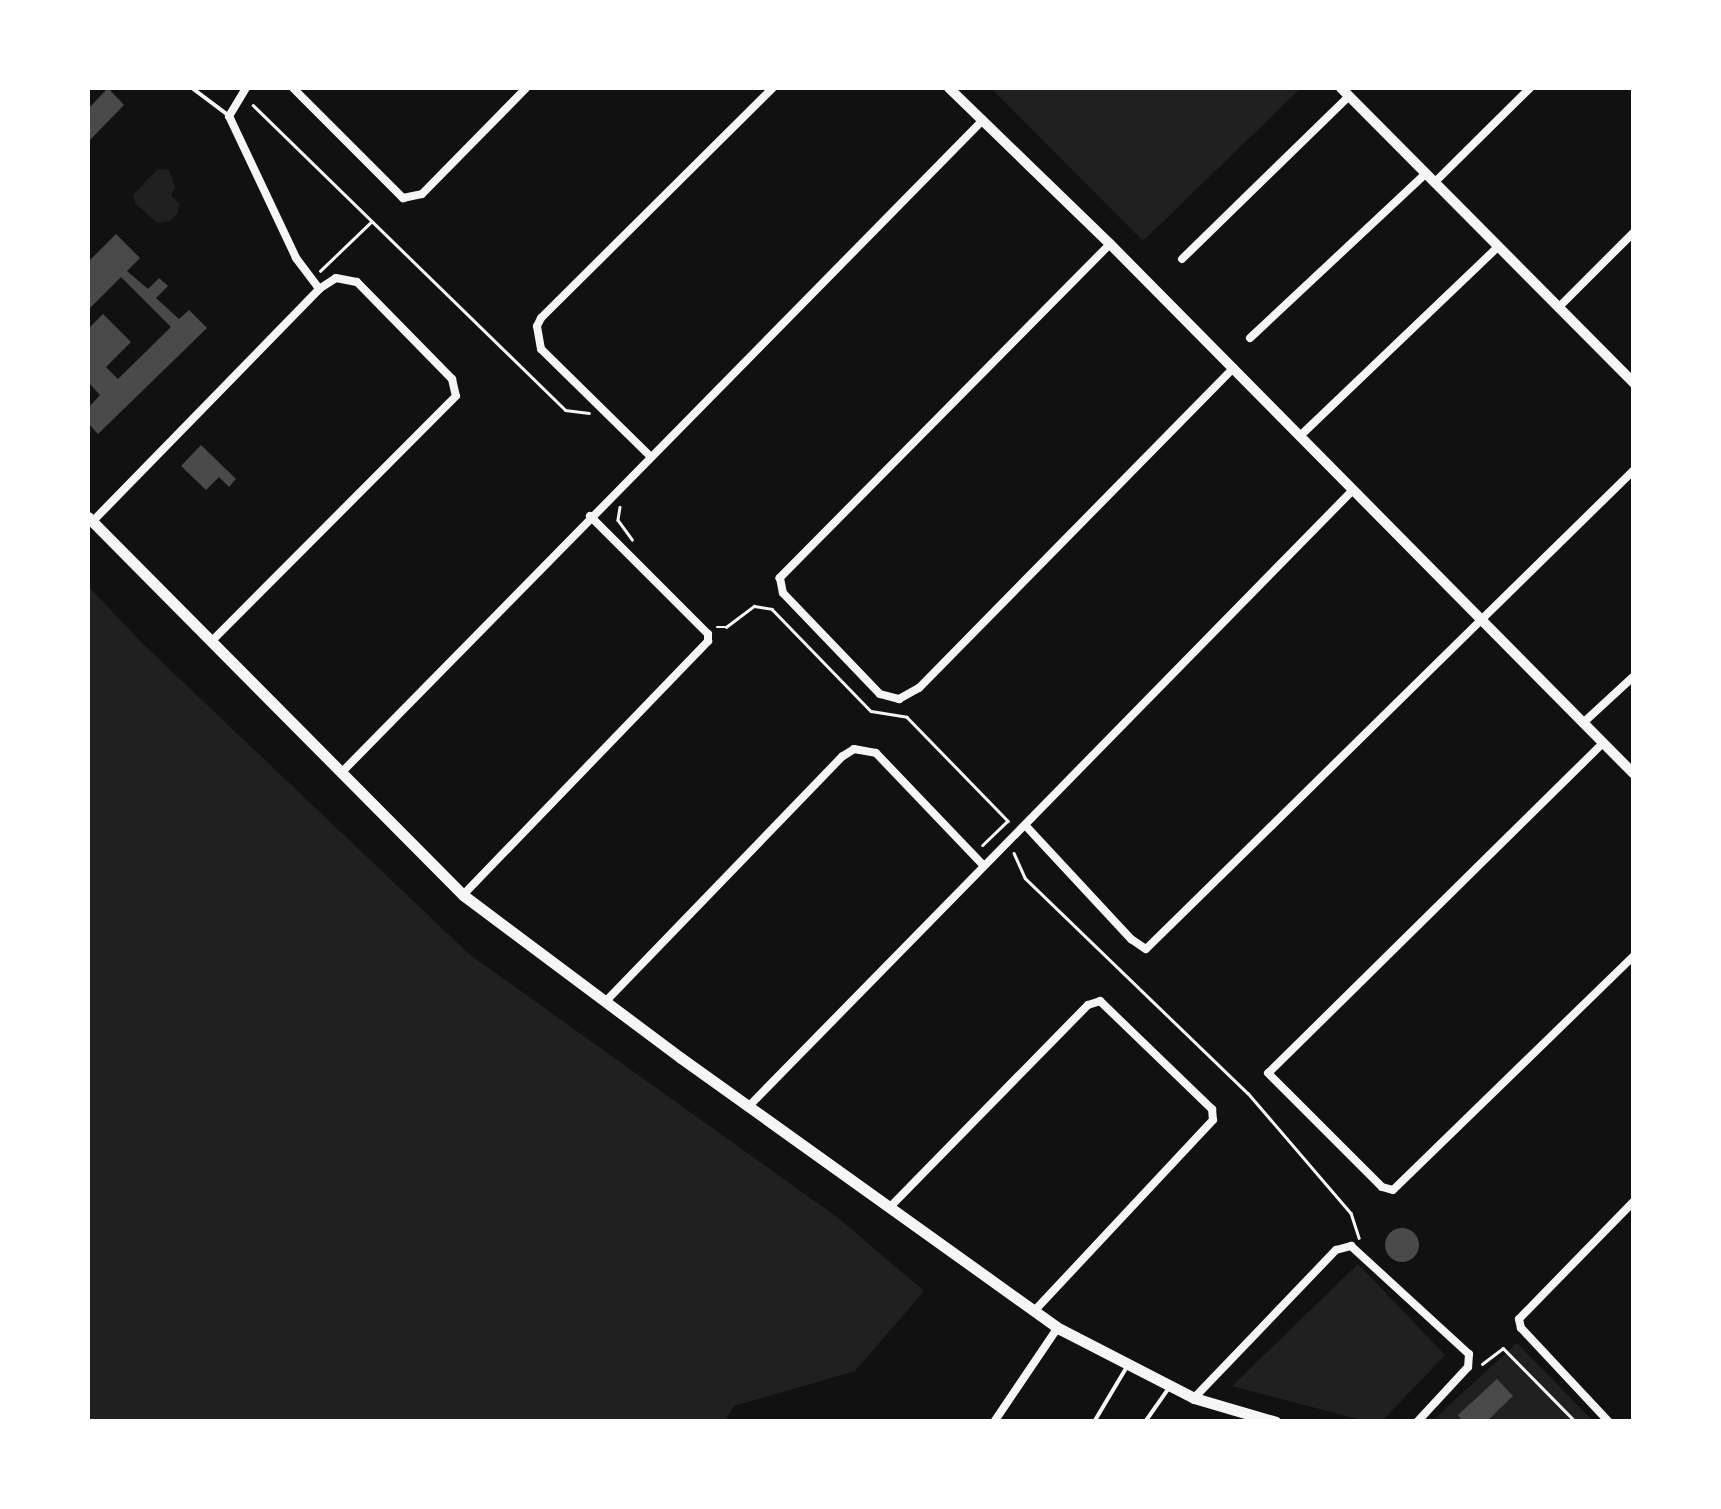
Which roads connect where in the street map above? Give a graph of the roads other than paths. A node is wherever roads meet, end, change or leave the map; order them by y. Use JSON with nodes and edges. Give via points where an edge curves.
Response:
{"nodes":[{"id":1,"x":192,"y":88,"type":"edge"},
{"id":2,"x":246,"y":88,"type":"edge"},
{"id":3,"x":293,"y":88,"type":"edge"},
{"id":4,"x":526,"y":88,"type":"edge"},
{"id":5,"x":773,"y":88,"type":"edge"},
{"id":6,"x":949,"y":88,"type":"edge"},
{"id":7,"x":1530,"y":88,"type":"edge"},
{"id":8,"x":1345,"y":92,"type":"edge"},
{"id":9,"x":229,"y":116,"type":"junction"},
{"id":10,"x":982,"y":120,"type":"junction"},
{"id":11,"x":1425,"y":174,"type":"junction"},
{"id":12,"x":1434,"y":184,"type":"junction"},
{"id":13,"x":1634,"y":232,"type":"edge"},
{"id":14,"x":1110,"y":244,"type":"junction"},
{"id":15,"x":1498,"y":246,"type":"junction"},
{"id":16,"x":1182,"y":259,"type":"dead end"},
{"id":17,"x":319,"y":289,"type":"junction"},
{"id":18,"x":1559,"y":306,"type":"junction"},
{"id":19,"x":1250,"y":338,"type":"dead end"},
{"id":20,"x":1234,"y":368,"type":"junction"},
{"id":21,"x":1634,"y":383,"type":"edge"},
{"id":22,"x":1300,"y":436,"type":"junction"},
{"id":23,"x":651,"y":457,"type":"junction"},
{"id":24,"x":1634,"y":470,"type":"edge"},
{"id":25,"x":1353,"y":490,"type":"junction"},
{"id":26,"x":590,"y":516,"type":"junction"},
{"id":27,"x":90,"y":520,"type":"edge"},
{"id":28,"x":1480,"y":617,"type":"junction"},
{"id":29,"x":211,"y":642,"type":"junction"},
{"id":30,"x":1634,"y":676,"type":"edge"},
{"id":31,"x":1583,"y":723,"type":"junction"},
{"id":32,"x":1603,"y":742,"type":"junction"},
{"id":33,"x":341,"y":773,"type":"junction"},
{"id":34,"x":1634,"y":774,"type":"edge"},
{"id":35,"x":1025,"y":825,"type":"junction"},
{"id":36,"x":984,"y":866,"type":"junction"},
{"id":37,"x":463,"y":895,"type":"junction"},
{"id":38,"x":1634,"y":956,"type":"edge"},
{"id":39,"x":607,"y":1000,"type":"junction"},
{"id":40,"x":750,"y":1104,"type":"junction"},
{"id":41,"x":1634,"y":1201,"type":"edge"},
{"id":42,"x":892,"y":1205,"type":"junction"},
{"id":43,"x":1034,"y":1311,"type":"junction"},
{"id":44,"x":1058,"y":1327,"type":"junction"},
{"id":45,"x":1128,"y":1365,"type":"junction"},
{"id":46,"x":1169,"y":1386,"type":"junction"},
{"id":47,"x":1194,"y":1398,"type":"junction"},
{"id":48,"x":994,"y":1422,"type":"edge"},
{"id":49,"x":1094,"y":1422,"type":"edge"},
{"id":50,"x":1145,"y":1422,"type":"edge"},
{"id":51,"x":1276,"y":1422,"type":"edge"},
{"id":52,"x":1417,"y":1422,"type":"edge"},
{"id":53,"x":1609,"y":1422,"type":"edge"}],
"edges":[{"from":1,"to":9,"type":"lane"},
{"from":2,"to":9,"type":"street"},
{"from":3,"to":4,"type":"street","via":[[403,198],[422,194]]},
{"from":5,"to":23,"type":"street","via":[[540,318],[536,337],[542,349]]},
{"from":6,"to":10,"type":"street"},
{"from":7,"to":12,"type":"street"},
{"from":8,"to":11,"type":"street"},
{"from":8,"to":16,"type":"street"},
{"from":9,"to":17,"type":"street","via":[[296,258]]},
{"from":10,"to":14,"type":"street"},
{"from":10,"to":23,"type":"street"},
{"from":11,"to":12,"type":"street"},
{"from":11,"to":19,"type":"street"},
{"from":12,"to":15,"type":"street"},
{"from":13,"to":18,"type":"street"},
{"from":14,"to":20,"type":"street"},
{"from":14,"to":20,"type":"street","via":[[780,578],[783,592],[880,694],[899,699],[919,688]]},
{"from":15,"to":18,"type":"street"},
{"from":15,"to":22,"type":"street"},
{"from":17,"to":27,"type":"street"},
{"from":17,"to":29,"type":"street","via":[[336,278],[357,282],[452,379],[456,396]]},
{"from":18,"to":21,"type":"street"},
{"from":20,"to":22,"type":"street"},
{"from":22,"to":25,"type":"street"},
{"from":23,"to":26,"type":"street"},
{"from":24,"to":28,"type":"street"},
{"from":25,"to":28,"type":"street"},
{"from":25,"to":35,"type":"street"},
{"from":26,"to":33,"type":"street"},
{"from":26,"to":37,"type":"street","via":[[708,634],[706,644]]},
{"from":27,"to":29,"type":"main road"},
{"from":28,"to":31,"type":"street"},
{"from":28,"to":35,"type":"street","via":[[1146,949]]},
{"from":29,"to":33,"type":"main road"},
{"from":30,"to":31,"type":"street"},
{"from":31,"to":32,"type":"street"},
{"from":32,"to":34,"type":"street"},
{"from":32,"to":38,"type":"street","via":[[1268,1072],[1382,1187],[1394,1189]]},
{"from":33,"to":37,"type":"main road"},
{"from":35,"to":36,"type":"street"},
{"from":36,"to":39,"type":"street","via":[[876,752],[854,749]]},
{"from":36,"to":40,"type":"street"},
{"from":37,"to":39,"type":"main road"},
{"from":39,"to":40,"type":"main road"},
{"from":40,"to":42,"type":"main road"},
{"from":41,"to":53,"type":"street","via":[[1519,1320]]},
{"from":42,"to":43,"type":"main road"},
{"from":42,"to":43,"type":"street","via":[[1088,1004],[1100,1001],[1212,1109],[1211,1125]]},
{"from":43,"to":44,"type":"main road"},
{"from":44,"to":45,"type":"main road"},
{"from":44,"to":48,"type":"street"},
{"from":45,"to":46,"type":"main road"},
{"from":45,"to":49,"type":"lane"},
{"from":46,"to":47,"type":"main road"},
{"from":46,"to":50,"type":"lane"},
{"from":47,"to":51,"type":"main road"},
{"from":47,"to":52,"type":"street","via":[[1336,1250],[1354,1247],[1470,1358]]}]}
